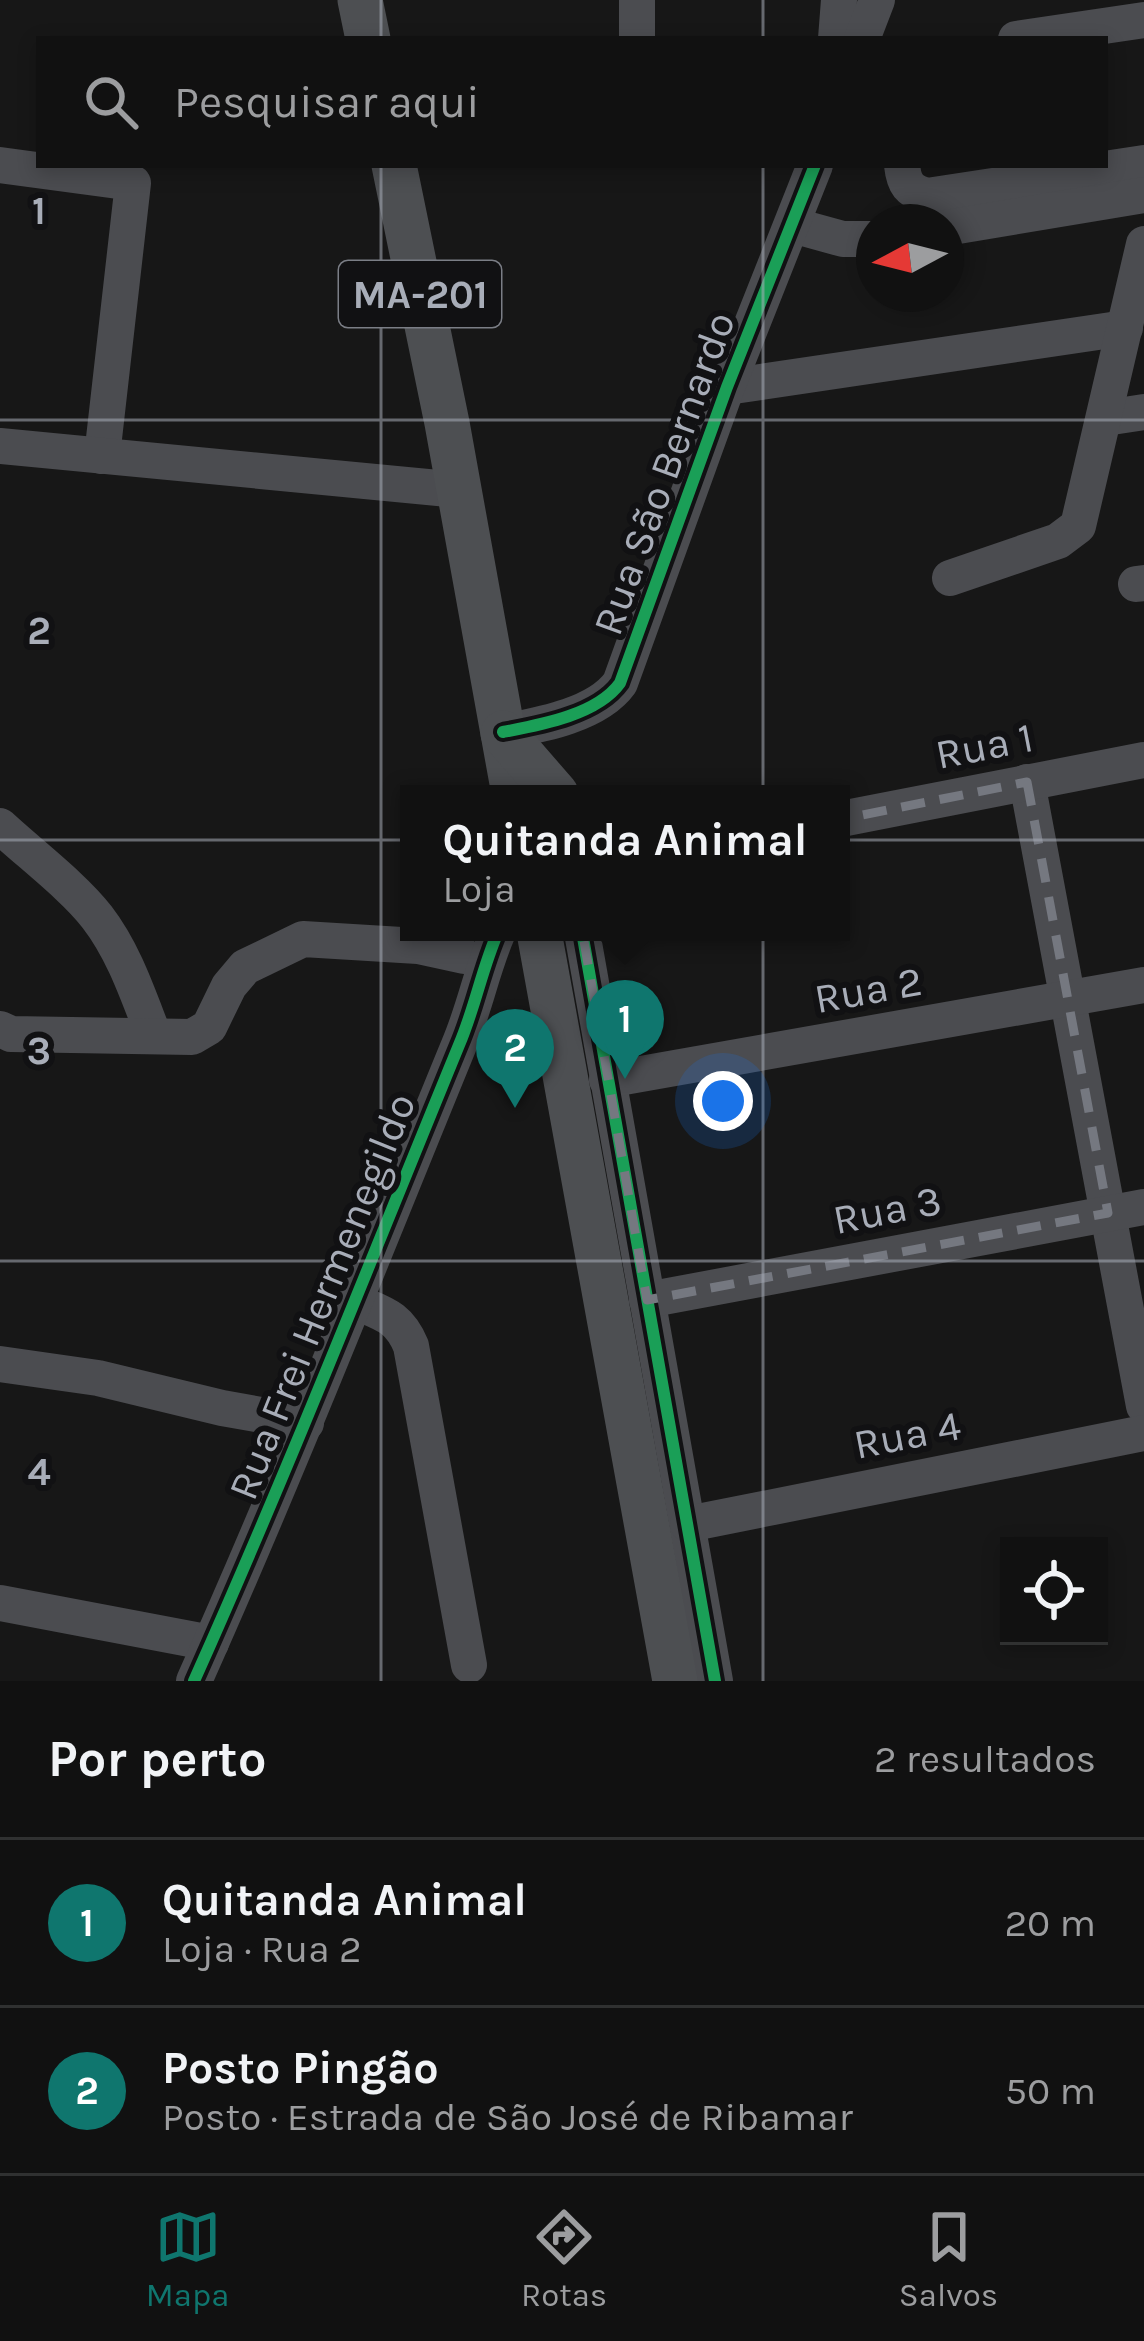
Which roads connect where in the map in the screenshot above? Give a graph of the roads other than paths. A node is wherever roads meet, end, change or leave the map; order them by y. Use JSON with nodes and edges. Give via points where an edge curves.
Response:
{"nodes":[{"id":1,"x":637,"y":0,"type":"edge"},
{"id":2,"x":839,"y":0,"type":"edge"},
{"id":3,"x":877,"y":0,"type":"edge"},
{"id":4,"x":1144,"y":20,"type":"edge"},
{"id":5,"x":637,"y":36,"type":"edge"},
{"id":6,"x":836,"y":36,"type":"edge"},
{"id":7,"x":863,"y":36,"type":"edge"},
{"id":8,"x":1036,"y":36,"type":"edge"},
{"id":9,"x":1144,"y":163,"type":"edge"},
{"id":10,"x":0,"y":165,"type":"edge"},
{"id":11,"x":36,"y":167,"type":"edge"},
{"id":12,"x":45,"y":168,"type":"edge"},
{"id":13,"x":395,"y":168,"type":"edge"},
{"id":14,"x":405,"y":168,"type":"edge"},
{"id":15,"x":814,"y":168,"type":"edge"},
{"id":16,"x":902,"y":168,"type":"edge"},
{"id":17,"x":135,"y":174,"type":"edge"},
{"id":18,"x":1144,"y":196,"type":"edge"},
{"id":19,"x":792,"y":225,"type":"junction"},
{"id":20,"x":964,"y":225,"type":"edge"},
{"id":21,"x":856,"y":239,"type":"edge"},
{"id":22,"x":1144,"y":244,"type":"edge"},
{"id":23,"x":1125,"y":328,"type":"junction"},
{"id":24,"x":727,"y":387,"type":"junction"},
{"id":25,"x":1144,"y":412,"type":"edge"},
{"id":26,"x":1105,"y":418,"type":"junction"},
{"id":27,"x":447,"y":422,"type":"junction"},
{"id":28,"x":0,"y":446,"type":"edge"},
{"id":29,"x":102,"y":456,"type":"junction"},
{"id":30,"x":459,"y":490,"type":"junction"},
{"id":31,"x":950,"y":578,"type":"dead end"},
{"id":32,"x":515,"y":718,"type":"junction"},
{"id":33,"x":1144,"y":760,"type":"edge"},
{"id":34,"x":1027,"y":782,"type":"junction"},
{"id":35,"x":495,"y":785,"type":"edge"},
{"id":36,"x":514,"y":785,"type":"edge"},
{"id":37,"x":552,"y":785,"type":"edge"},
{"id":38,"x":850,"y":817,"type":"edge"},
{"id":39,"x":0,"y":826,"type":"edge"},
{"id":40,"x":495,"y":941,"type":"edge"},
{"id":41,"x":541,"y":941,"type":"edge"},
{"id":42,"x":584,"y":941,"type":"edge"},
{"id":43,"x":466,"y":944,"type":"edge"},
{"id":44,"x":1144,"y":985,"type":"edge"},
{"id":45,"x":1068,"y":1000,"type":"junction"},
{"id":46,"x":0,"y":1029,"type":"edge"},
{"id":47,"x":154,"y":1036,"type":"junction"},
{"id":48,"x":607,"y":1080,"type":"junction"},
{"id":49,"x":402,"y":1181,"type":"junction"},
{"id":50,"x":1126,"y":1210,"type":"edge"},
{"id":51,"x":647,"y":1300,"type":"junction"},
{"id":52,"x":356,"y":1302,"type":"junction"},
{"id":53,"x":0,"y":1364,"type":"edge"},
{"id":54,"x":1144,"y":1406,"type":"edge"},
{"id":55,"x":306,"y":1423,"type":"junction"},
{"id":56,"x":1144,"y":1433,"type":"edge"},
{"id":57,"x":688,"y":1524,"type":"junction"},
{"id":58,"x":0,"y":1604,"type":"edge"},
{"id":59,"x":212,"y":1643,"type":"junction"},
{"id":60,"x":469,"y":1665,"type":"dead end"},
{"id":61,"x":194,"y":1681,"type":"edge"},
{"id":62,"x":675,"y":1681,"type":"edge"},
{"id":63,"x":715,"y":1681,"type":"edge"}],
"edges":[{"from":1,"to":5,"type":"street"},
{"from":2,"to":6,"type":"street"},
{"from":3,"to":7,"type":"street"},
{"from":4,"to":8,"type":"street"},
{"from":9,"to":16,"type":"street","via":[[927,196],[912,192]]},
{"from":10,"to":11,"type":"street"},
{"from":12,"to":17,"type":"street"},
{"from":13,"to":27,"type":"main road","number":"MA-201"},
{"from":14,"to":27,"type":"main road","number":"MA-201"},
{"from":15,"to":19,"type":"street","name":"Rua São Bernardo"},
{"from":17,"to":29,"type":"street"},
{"from":18,"to":20,"type":"street"},
{"from":19,"to":21,"type":"street"},
{"from":19,"to":24,"type":"street","name":"Rua São Bernardo"},
{"from":22,"to":23,"type":"street"},
{"from":23,"to":24,"type":"street"},
{"from":23,"to":26,"type":"street"},
{"from":24,"to":32,"type":"street","name":"Rua São Bernardo","via":[[620,683],[599,703]]},
{"from":25,"to":26,"type":"street"},
{"from":26,"to":31,"type":"street","via":[[1078,526],[1058,541]]},
{"from":27,"to":30,"type":"main road","number":"MA-201"},
{"from":28,"to":29,"type":"street"},
{"from":29,"to":30,"type":"street"},
{"from":30,"to":32,"type":"main road","number":"MA-201"},
{"from":32,"to":35,"type":"street"},
{"from":32,"to":36,"type":"main road","number":"MA-201"},
{"from":32,"to":37,"type":"main road"},
{"from":33,"to":34,"type":"street","name":"Rua 1"},
{"from":34,"to":38,"type":"street","name":"Rua 1"},
{"from":34,"to":45,"type":"street"},
{"from":39,"to":47,"type":"street","via":[[94,913]]},
{"from":40,"to":49,"type":"street","name":"Rua Frei Hermenegildo"},
{"from":41,"to":62,"type":"main road"},
{"from":42,"to":48,"type":"street"},
{"from":43,"to":47,"type":"street","via":[[303,940],[245,967],[209,1027],[192,1037]]},
{"from":43,"to":49,"type":"street","name":"Rua Frei Hermenegildo"},
{"from":44,"to":45,"type":"street","name":"Rua 2"},
{"from":45,"to":48,"type":"street","name":"Rua 2"},
{"from":45,"to":50,"type":"street"},
{"from":46,"to":47,"type":"street"},
{"from":48,"to":51,"type":"street"},
{"from":49,"to":52,"type":"street","name":"Rua Frei Hermenegildo"},
{"from":50,"to":51,"type":"street","name":"Rua 3"},
{"from":50,"to":54,"type":"street"},
{"from":51,"to":57,"type":"street"},
{"from":52,"to":55,"type":"street","name":"Rua Frei Hermenegildo"},
{"from":52,"to":60,"type":"street","via":[[394,1319],[411,1346]]},
{"from":53,"to":55,"type":"street"},
{"from":55,"to":59,"type":"street","name":"Rua Frei Hermenegildo"},
{"from":56,"to":57,"type":"street","name":"Rua 4"},
{"from":57,"to":63,"type":"street"},
{"from":58,"to":59,"type":"street"},
{"from":59,"to":61,"type":"street","name":"Rua Frei Hermenegildo"}]}
